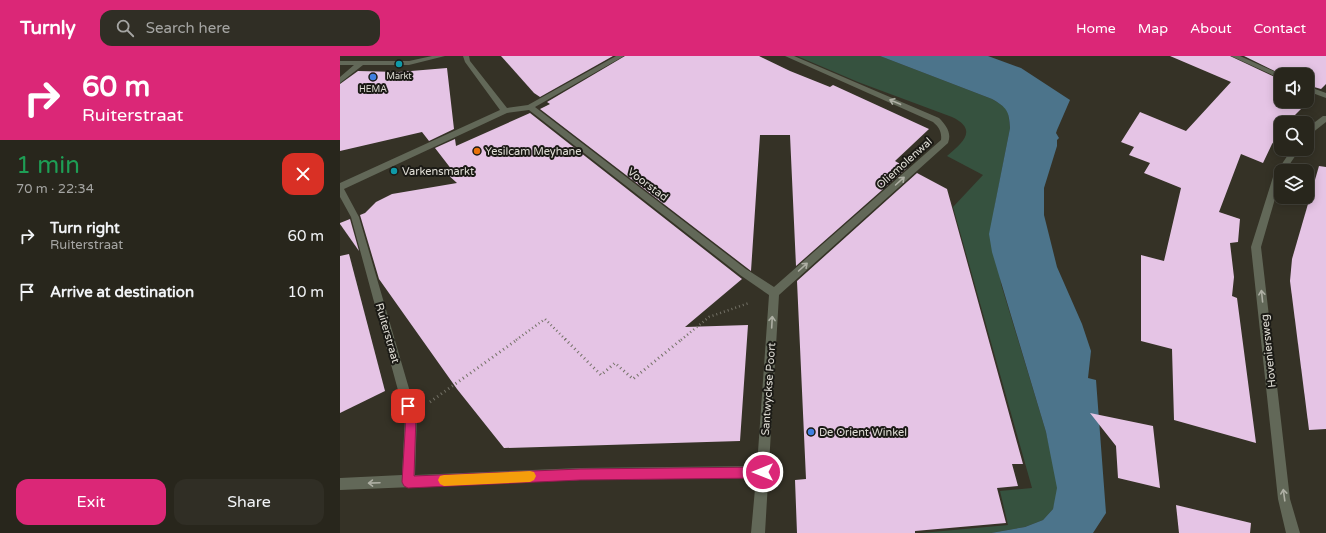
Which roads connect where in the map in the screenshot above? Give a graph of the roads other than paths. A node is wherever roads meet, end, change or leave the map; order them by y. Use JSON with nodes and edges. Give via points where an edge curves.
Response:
{"nodes":[{"id":1,"x":442,"y":56,"type":"edge"},
{"id":2,"x":466,"y":56,"type":"edge"},
{"id":3,"x":621,"y":56,"type":"edge"},
{"id":4,"x":788,"y":56,"type":"edge"},
{"id":5,"x":1234,"y":56,"type":"edge"},
{"id":6,"x":340,"y":63,"type":"edge"},
{"id":7,"x":361,"y":63,"type":"junction"},
{"id":8,"x":1274,"y":74,"type":"edge"},
{"id":9,"x":340,"y":82,"type":"edge"},
{"id":10,"x":1314,"y":91,"type":"edge"},
{"id":11,"x":1326,"y":96,"type":"edge"},
{"id":12,"x":530,"y":107,"type":"junction"},
{"id":13,"x":505,"y":111,"type":"junction"},
{"id":14,"x":1326,"y":118,"type":"edge"},
{"id":15,"x":1314,"y":127,"type":"edge"},
{"id":16,"x":1274,"y":187,"type":"edge"},
{"id":17,"x":340,"y":188,"type":"edge"},
{"id":18,"x":774,"y":293,"type":"junction"},
{"id":19,"x":763,"y":472,"type":"junction"},
{"id":20,"x":408,"y":482,"type":"junction"},
{"id":21,"x":340,"y":484,"type":"edge"},
{"id":22,"x":758,"y":533,"type":"edge"},
{"id":23,"x":1292,"y":533,"type":"edge"}],
"edges":[{"from":1,"to":7,"type":"street","via":[[408,63]]},
{"from":2,"to":13,"type":"street","via":[[467,61]]},
{"from":3,"to":12,"type":"street"},
{"from":18,"to":4,"type":"street","name":"Oliemolenwal","one_way":true,"via":[[945,141],[946,133],[936,120]]},
{"from":5,"to":8,"type":"street"},
{"from":6,"to":7,"type":"street"},
{"from":7,"to":9,"type":"street"},
{"from":10,"to":11,"type":"street"},
{"from":12,"to":13,"type":"street"},
{"from":12,"to":18,"type":"street","name":"Voorstad"},
{"from":13,"to":17,"type":"street"},
{"from":14,"to":15,"type":"street"},
{"from":23,"to":16,"type":"street","name":"Hoveniersweg","one_way":true,"via":[[1284,499],[1256,247]]},
{"from":17,"to":20,"type":"street","name":"Ruiterstraat","via":[[355,217],[410,411]]},
{"from":19,"to":18,"type":"street","name":"Santwyckse Poort","one_way":true},
{"from":19,"to":20,"type":"street","via":[[580,474]]},
{"from":19,"to":22,"type":"street","name":"Santwyckse Poort"},
{"from":20,"to":21,"type":"street","one_way":true}]}
